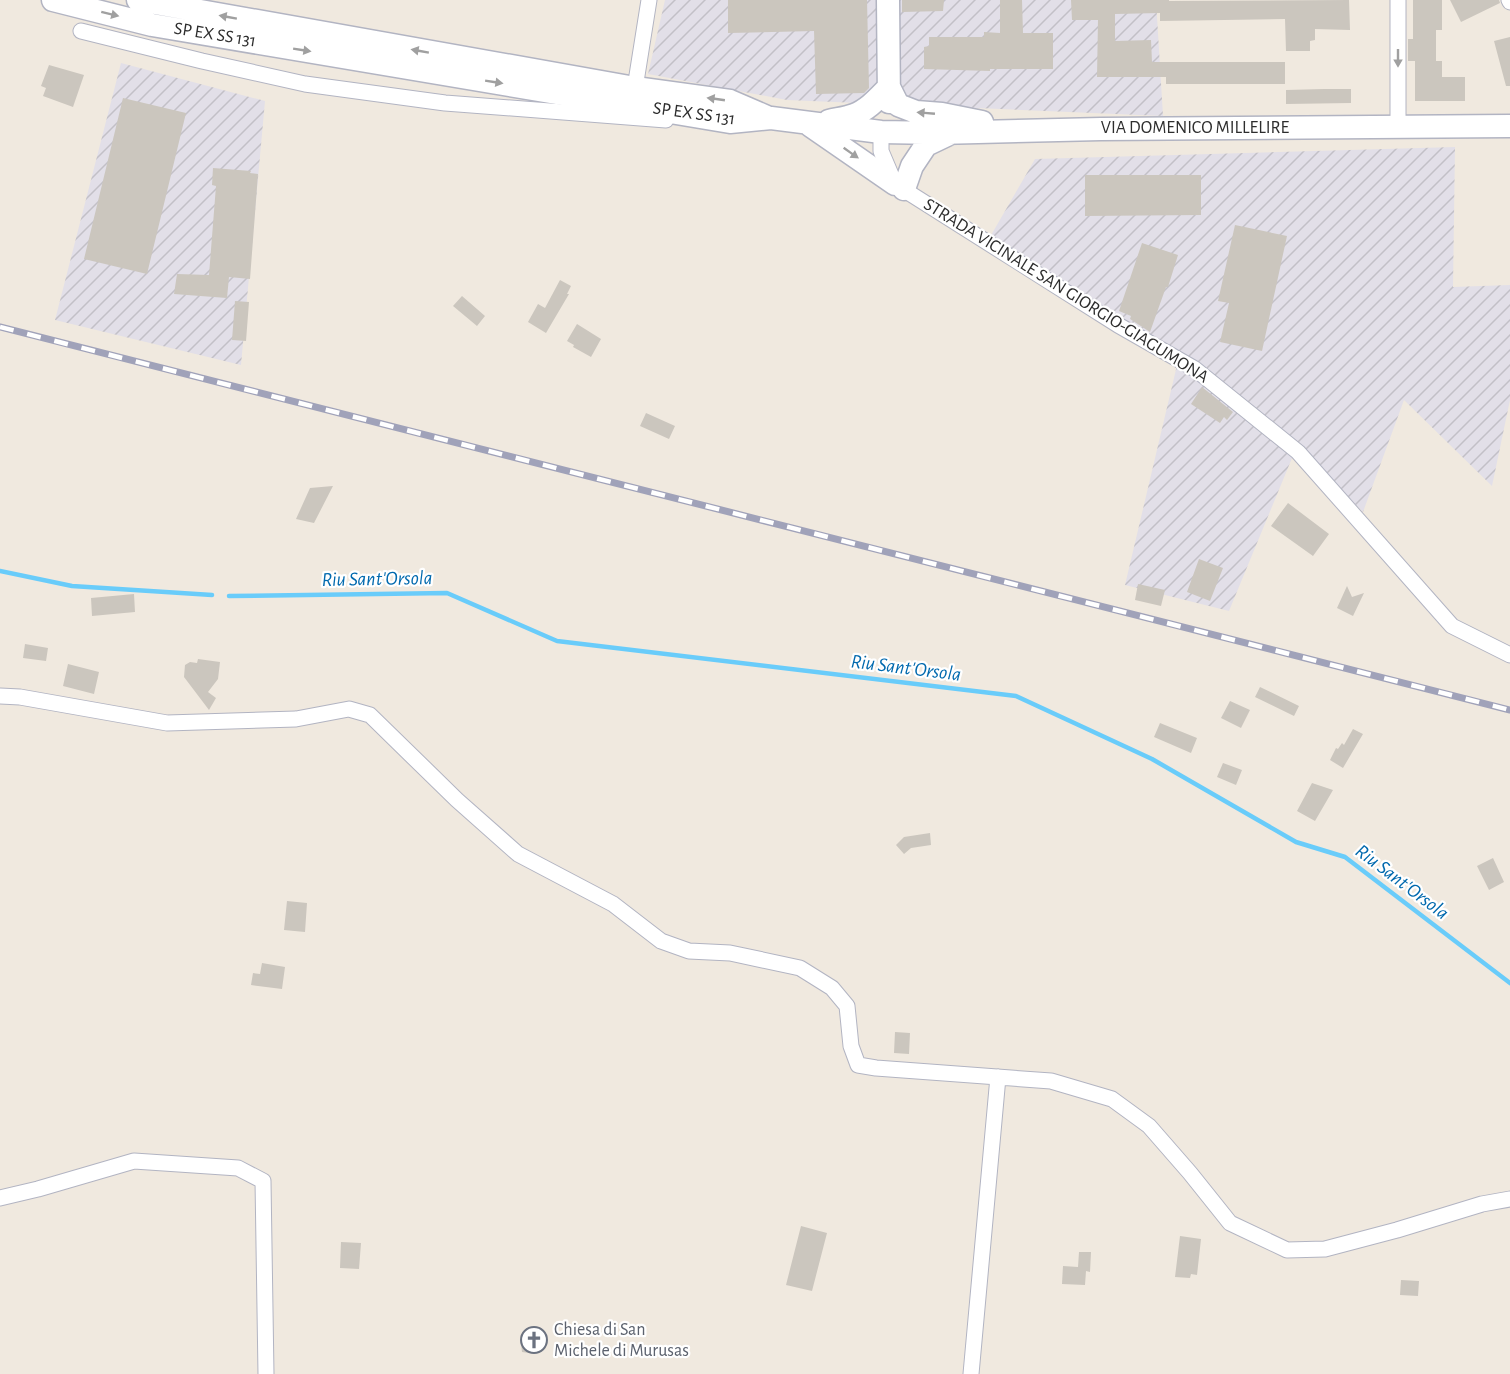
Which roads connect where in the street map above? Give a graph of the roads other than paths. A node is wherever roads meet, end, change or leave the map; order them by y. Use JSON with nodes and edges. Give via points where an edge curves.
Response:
{"nodes":[{"id":1,"x":53,"y":0,"type":"edge"},
{"id":2,"x":138,"y":0,"type":"edge"},
{"id":3,"x":649,"y":0,"type":"edge"},
{"id":4,"x":888,"y":0,"type":"edge"},
{"id":5,"x":1398,"y":0,"type":"edge"},
{"id":6,"x":81,"y":31,"type":"dead end"},
{"id":7,"x":889,"y":87,"type":"junction"},
{"id":8,"x":635,"y":88,"type":"junction"},
{"id":9,"x":678,"y":112,"type":"junction"},
{"id":10,"x":771,"y":118,"type":"junction"},
{"id":11,"x":811,"y":123,"type":"junction"},
{"id":12,"x":1510,"y":126,"type":"edge"},
{"id":13,"x":1398,"y":127,"type":"junction"},
{"id":14,"x":1025,"y":131,"type":"junction"},
{"id":15,"x":881,"y":132,"type":"junction"},
{"id":16,"x":953,"y":132,"type":"junction"},
{"id":17,"x":900,"y":187,"type":"junction"},
{"id":18,"x":1510,"y":656,"type":"edge"},
{"id":19,"x":0,"y":696,"type":"edge"},
{"id":20,"x":998,"y":1077,"type":"junction"},
{"id":21,"x":0,"y":1198,"type":"edge"},
{"id":22,"x":1510,"y":1199,"type":"edge"},
{"id":23,"x":266,"y":1374,"type":"edge"},
{"id":24,"x":971,"y":1374,"type":"edge"}],
"edges":[{"from":1,"to":9,"type":"main road","name":"SP EX SS 131","one_way":true,"via":[[152,25]]},
{"from":8,"to":2,"type":"main road","name":"SP EX SS 131","one_way":true},
{"from":3,"to":8,"type":"street"},
{"from":4,"to":7,"type":"main road"},
{"from":5,"to":13,"type":"street","one_way":true},
{"from":6,"to":9,"type":"street","via":[[305,84],[376,94],[650,120],[674,121]]},
{"from":7,"to":11,"type":"main road","via":[[853,115]]},
{"from":14,"to":7,"type":"main road","one_way":true,"via":[[916,112],[898,105]]},
{"from":7,"to":15,"type":"main road"},
{"from":10,"to":8,"type":"main road","name":"SP EX SS 131","one_way":true,"via":[[730,101]]},
{"from":9,"to":10,"type":"main road","name":"SP EX SS 131","via":[[730,122]]},
{"from":10,"to":11,"type":"main road","name":"VIA DOMENICO MILLELIRE"},
{"from":11,"to":15,"type":"main road","name":"VIA DOMENICO MILLELIRE"},
{"from":11,"to":17,"type":"main road","one_way":true},
{"from":12,"to":13,"type":"main road","name":"VIA DOMENICO MILLELIRE"},
{"from":13,"to":14,"type":"main road","name":"VIA DOMENICO MILLELIRE"},
{"from":14,"to":16,"type":"main road","name":"VIA DOMENICO MILLELIRE"},
{"from":15,"to":16,"type":"main road","name":"VIA DOMENICO MILLELIRE"},
{"from":15,"to":17,"type":"street","via":[[881,151]]},
{"from":16,"to":17,"type":"main road","via":[[926,145]]},
{"from":17,"to":18,"type":"street","name":"STRADA VICINALE SAN GIORGIO-GIAGUMONA","via":[[1126,330],[1195,369],[1298,452],[1452,626]]},
{"from":19,"to":20,"type":"street","via":[[167,723],[296,719],[349,709],[370,715],[519,854],[612,904],[661,941],[689,951],[730,953],[800,968],[832,988],[847,1006],[850,1046],[858,1065]]},
{"from":20,"to":22,"type":"street","via":[[1051,1081],[1112,1099],[1149,1126],[1230,1223],[1287,1250],[1325,1249]]},
{"from":20,"to":24,"type":"street"},
{"from":21,"to":23,"type":"street","via":[[134,1161],[238,1168],[263,1181]]}]}
